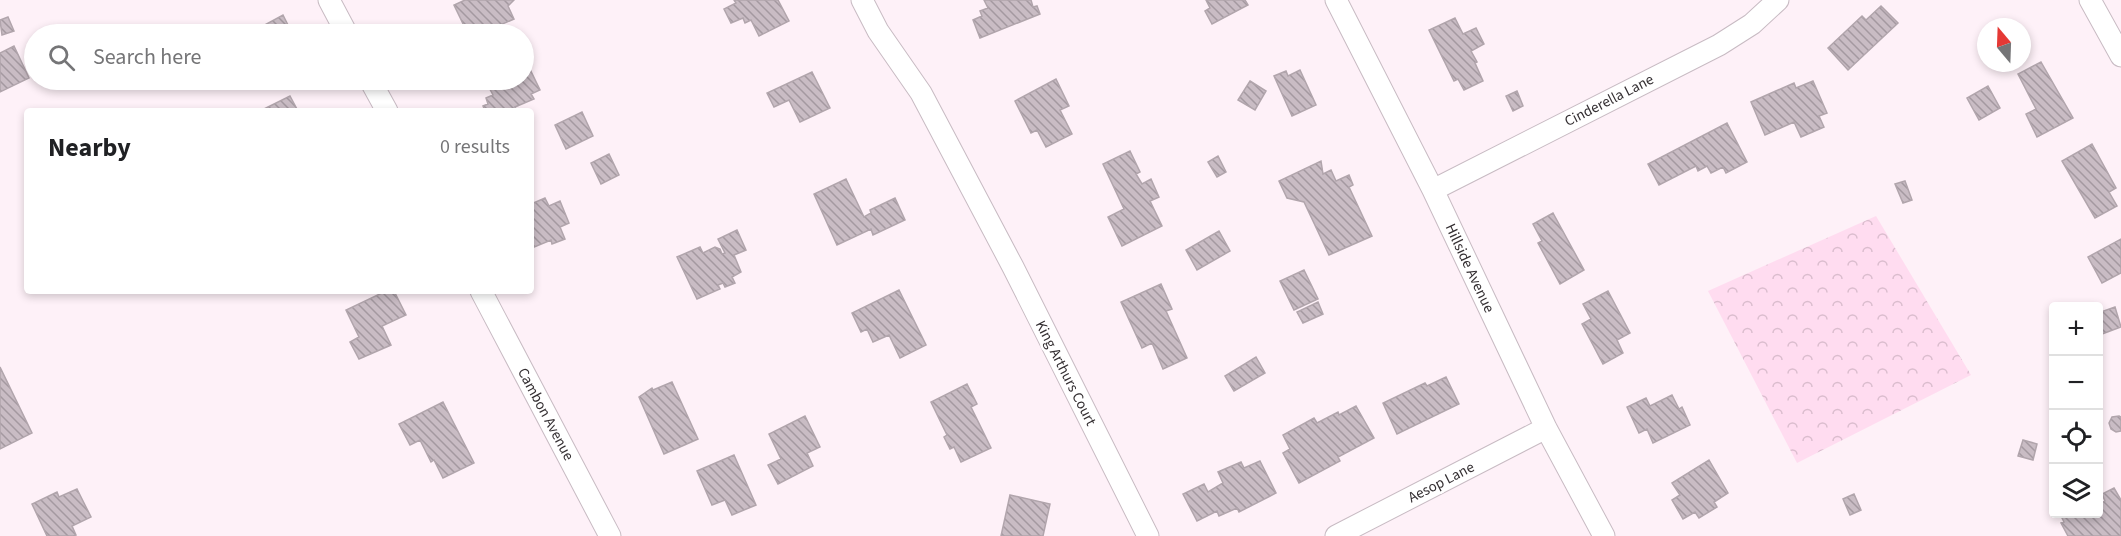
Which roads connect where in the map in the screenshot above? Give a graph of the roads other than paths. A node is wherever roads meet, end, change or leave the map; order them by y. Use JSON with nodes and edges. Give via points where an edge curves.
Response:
{"nodes":[{"id":1,"x":329,"y":0,"type":"edge"},
{"id":2,"x":862,"y":0,"type":"edge"},
{"id":3,"x":1336,"y":0,"type":"edge"},
{"id":4,"x":1778,"y":0,"type":"edge"},
{"id":5,"x":2090,"y":0,"type":"edge"},
{"id":6,"x":342,"y":24,"type":"edge"},
{"id":7,"x":2121,"y":56,"type":"edge"},
{"id":8,"x":375,"y":90,"type":"edge"},
{"id":9,"x":385,"y":108,"type":"edge"},
{"id":10,"x":1433,"y":190,"type":"junction"},
{"id":11,"x":483,"y":294,"type":"edge"},
{"id":12,"x":1546,"y":428,"type":"junction"},
{"id":13,"x":610,"y":536,"type":"edge"},
{"id":14,"x":1148,"y":536,"type":"edge"},
{"id":15,"x":1336,"y":536,"type":"edge"},
{"id":16,"x":1604,"y":536,"type":"edge"}],
"edges":[{"from":1,"to":6,"type":"street"},
{"from":2,"to":14,"type":"street","name":"King Arthurs Court","via":[[878,31],[921,93]]},
{"from":3,"to":10,"type":"street","name":"Hillside Avenue"},
{"from":4,"to":10,"type":"street","name":"Cinderella Lane","via":[[1752,24],[1719,45]]},
{"from":5,"to":7,"type":"street"},
{"from":8,"to":9,"type":"street"},
{"from":10,"to":12,"type":"street","name":"Hillside Avenue"},
{"from":11,"to":13,"type":"street","name":"Cambon Avenue"},
{"from":12,"to":15,"type":"street","name":"Aesop Lane"},
{"from":12,"to":16,"type":"street","name":"Hillside Avenue"}]}
